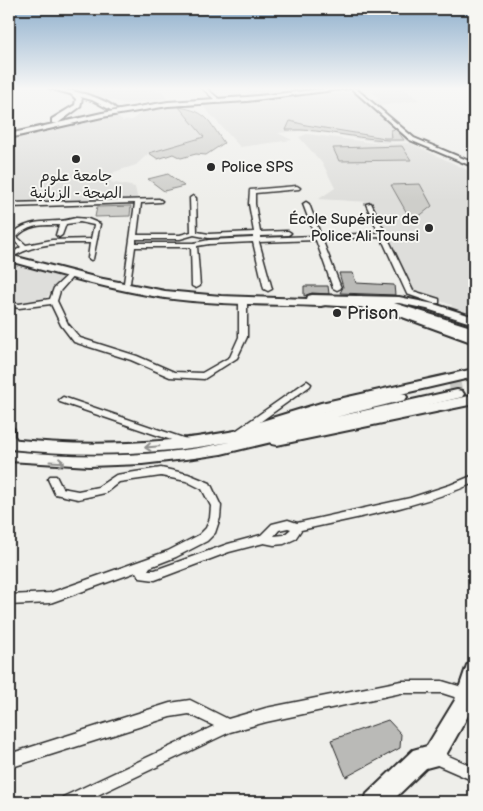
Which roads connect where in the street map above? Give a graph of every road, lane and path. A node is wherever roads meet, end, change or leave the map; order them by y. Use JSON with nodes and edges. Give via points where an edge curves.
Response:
{"nodes":[{"id":1,"x":46,"y":126,"type":"edge"},
{"id":2,"x":49,"y":126,"type":"edge"},
{"id":3,"x":397,"y":126,"type":"edge"},
{"id":4,"x":41,"y":127,"type":"joint"},
{"id":5,"x":9,"y":135,"type":"edge"},
{"id":6,"x":474,"y":165,"type":"edge"},
{"id":7,"x":297,"y":188,"type":"dead end"},
{"id":8,"x":193,"y":198,"type":"dead end"},
{"id":9,"x":159,"y":201,"type":"dead end"},
{"id":10,"x":138,"y":202,"type":"junction"},
{"id":11,"x":306,"y":204,"type":"dead end"},
{"id":12,"x":369,"y":204,"type":"dead end"},
{"id":13,"x":9,"y":205,"type":"edge"},
{"id":14,"x":63,"y":223,"type":"junction"},
{"id":15,"x":194,"y":233,"type":"junction"},
{"id":16,"x":382,"y":233,"type":"junction"},
{"id":17,"x":59,"y":235,"type":"dead end"},
{"id":18,"x":318,"y":235,"type":"junction"},
{"id":19,"x":257,"y":238,"type":"junction"},
{"id":20,"x":209,"y":239,"type":"junction"},
{"id":21,"x":93,"y":241,"type":"junction"},
{"id":22,"x":134,"y":241,"type":"junction"},
{"id":23,"x":194,"y":245,"type":"junction"},
{"id":24,"x":24,"y":247,"type":"junction"},
{"id":25,"x":10,"y":255,"type":"edge"},
{"id":26,"x":91,"y":258,"type":"dead end"},
{"id":27,"x":72,"y":274,"type":"junction"},
{"id":28,"x":128,"y":283,"type":"junction"},
{"id":29,"x":196,"y":286,"type":"dead end"},
{"id":30,"x":268,"y":289,"type":"dead end"},
{"id":31,"x":337,"y":293,"type":"junction"},
{"id":32,"x":243,"y":300,"type":"junction"},
{"id":33,"x":53,"y":301,"type":"junction"},
{"id":34,"x":436,"y":301,"type":"dead end"},
{"id":35,"x":309,"y":302,"type":"junction"},
{"id":36,"x":9,"y":304,"type":"edge"},
{"id":37,"x":474,"y":321,"type":"edge"},
{"id":38,"x":474,"y":326,"type":"edge"},
{"id":39,"x":474,"y":332,"type":"edge"},
{"id":40,"x":474,"y":339,"type":"edge"},
{"id":41,"x":474,"y":373,"type":"edge"},
{"id":42,"x":307,"y":384,"type":"dead end"},
{"id":43,"x":453,"y":390,"type":"tunnel mouth"},
{"id":44,"x":474,"y":399,"type":"edge"},
{"id":45,"x":63,"y":400,"type":"dead end"},
{"id":46,"x":9,"y":429,"type":"edge"},
{"id":47,"x":240,"y":432,"type":"junction"},
{"id":48,"x":190,"y":443,"type":"junction"},
{"id":49,"x":220,"y":444,"type":"junction"},
{"id":50,"x":11,"y":448,"type":"edge"},
{"id":51,"x":53,"y":479,"type":"dead end"},
{"id":52,"x":474,"y":479,"type":"edge"},
{"id":53,"x":147,"y":562,"type":"junction"},
{"id":54,"x":9,"y":600,"type":"edge"},
{"id":55,"x":474,"y":672,"type":"edge"},
{"id":56,"x":467,"y":695,"type":"junction"},
{"id":57,"x":228,"y":726,"type":"junction"},
{"id":58,"x":433,"y":756,"type":"junction"},
{"id":59,"x":10,"y":762,"type":"edge"},
{"id":60,"x":474,"y":774,"type":"edge"},
{"id":61,"x":68,"y":802,"type":"edge"},
{"id":62,"x":375,"y":802,"type":"edge"}],
"edges":[{"from":1,"to":4,"type":"main road"},
{"from":2,"to":5,"type":"main road"},
{"from":3,"to":6,"type":"street","via":[[412,139]]},
{"from":4,"to":5,"type":"main road"},
{"from":7,"to":19,"type":"street","via":[[252,191]]},
{"from":8,"to":15,"type":"street"},
{"from":9,"to":10,"type":"street"},
{"from":10,"to":13,"type":"street"},
{"from":10,"to":22,"type":"street"},
{"from":11,"to":18,"type":"street"},
{"from":12,"to":16,"type":"street"},
{"from":14,"to":17,"type":"street"},
{"from":14,"to":21,"type":"street","via":[[88,220],[97,224]]},
{"from":14,"to":24,"type":"street","via":[[21,229],[13,237]]},
{"from":15,"to":20,"type":"street"},
{"from":15,"to":22,"type":"street"},
{"from":16,"to":18,"type":"street"},
{"from":16,"to":34,"type":"street","via":[[410,292]]},
{"from":18,"to":19,"type":"street"},
{"from":18,"to":31,"type":"street"},
{"from":19,"to":20,"type":"street"},
{"from":19,"to":30,"type":"street"},
{"from":20,"to":23,"type":"street"},
{"from":21,"to":24,"type":"street","via":[[44,242]]},
{"from":21,"to":26,"type":"street"},
{"from":22,"to":23,"type":"street"},
{"from":22,"to":28,"type":"street"},
{"from":23,"to":29,"type":"street"},
{"from":24,"to":25,"type":"street"},
{"from":25,"to":27,"type":"main road"},
{"from":25,"to":28,"type":"main road"},
{"from":27,"to":32,"type":"main road","via":[[164,294]]},
{"from":27,"to":33,"type":"street","via":[[57,290]]},
{"from":28,"to":31,"type":"main road","via":[[219,294]]},
{"from":31,"to":37,"type":"main road","via":[[399,300]]},
{"from":31,"to":38,"type":"main road","via":[[405,304]]},
{"from":32,"to":33,"type":"street","via":[[243,337],[233,358],[204,376],[173,375],[134,358],[77,340],[64,325]]},
{"from":32,"to":35,"type":"main road"},
{"from":33,"to":36,"type":"street","via":[[19,306]]},
{"from":35,"to":39,"type":"main road","via":[[394,306]]},
{"from":35,"to":40,"type":"main road","via":[[389,309]]},
{"from":41,"to":47,"type":"main road","via":[[321,408]]},
{"from":42,"to":47,"type":"street"},
{"from":43,"to":49,"type":"main road"},
{"from":44,"to":49,"type":"main road","via":[[302,435]]},
{"from":45,"to":48,"type":"street"},
{"from":46,"to":50,"type":"street"},
{"from":47,"to":49,"type":"main road"},
{"from":48,"to":49,"type":"main road"},
{"from":48,"to":50,"type":"main road","one_way":true,"via":[[90,450]]},
{"from":50,"to":49,"type":"main road","one_way":true,"via":[[50,461],[96,462],[161,458]]},
{"from":51,"to":53,"type":"street","via":[[59,491],[78,495],[101,490],[116,479],[161,472],[206,486],[216,506],[211,530],[193,545]]},
{"from":52,"to":53,"type":"street","via":[[458,487],[408,501],[298,527],[284,540],[264,539],[228,548],[155,575],[144,575],[141,571]]},
{"from":53,"to":54,"type":"street","via":[[50,598]]},
{"from":55,"to":56,"type":"main road"},
{"from":56,"to":57,"type":"street","via":[[442,686],[401,686]]},
{"from":56,"to":58,"type":"main road"},
{"from":57,"to":59,"type":"street","via":[[190,707],[170,710]]},
{"from":57,"to":61,"type":"street"},
{"from":58,"to":60,"type":"street"},
{"from":58,"to":62,"type":"main road","via":[[421,758]]}]}
